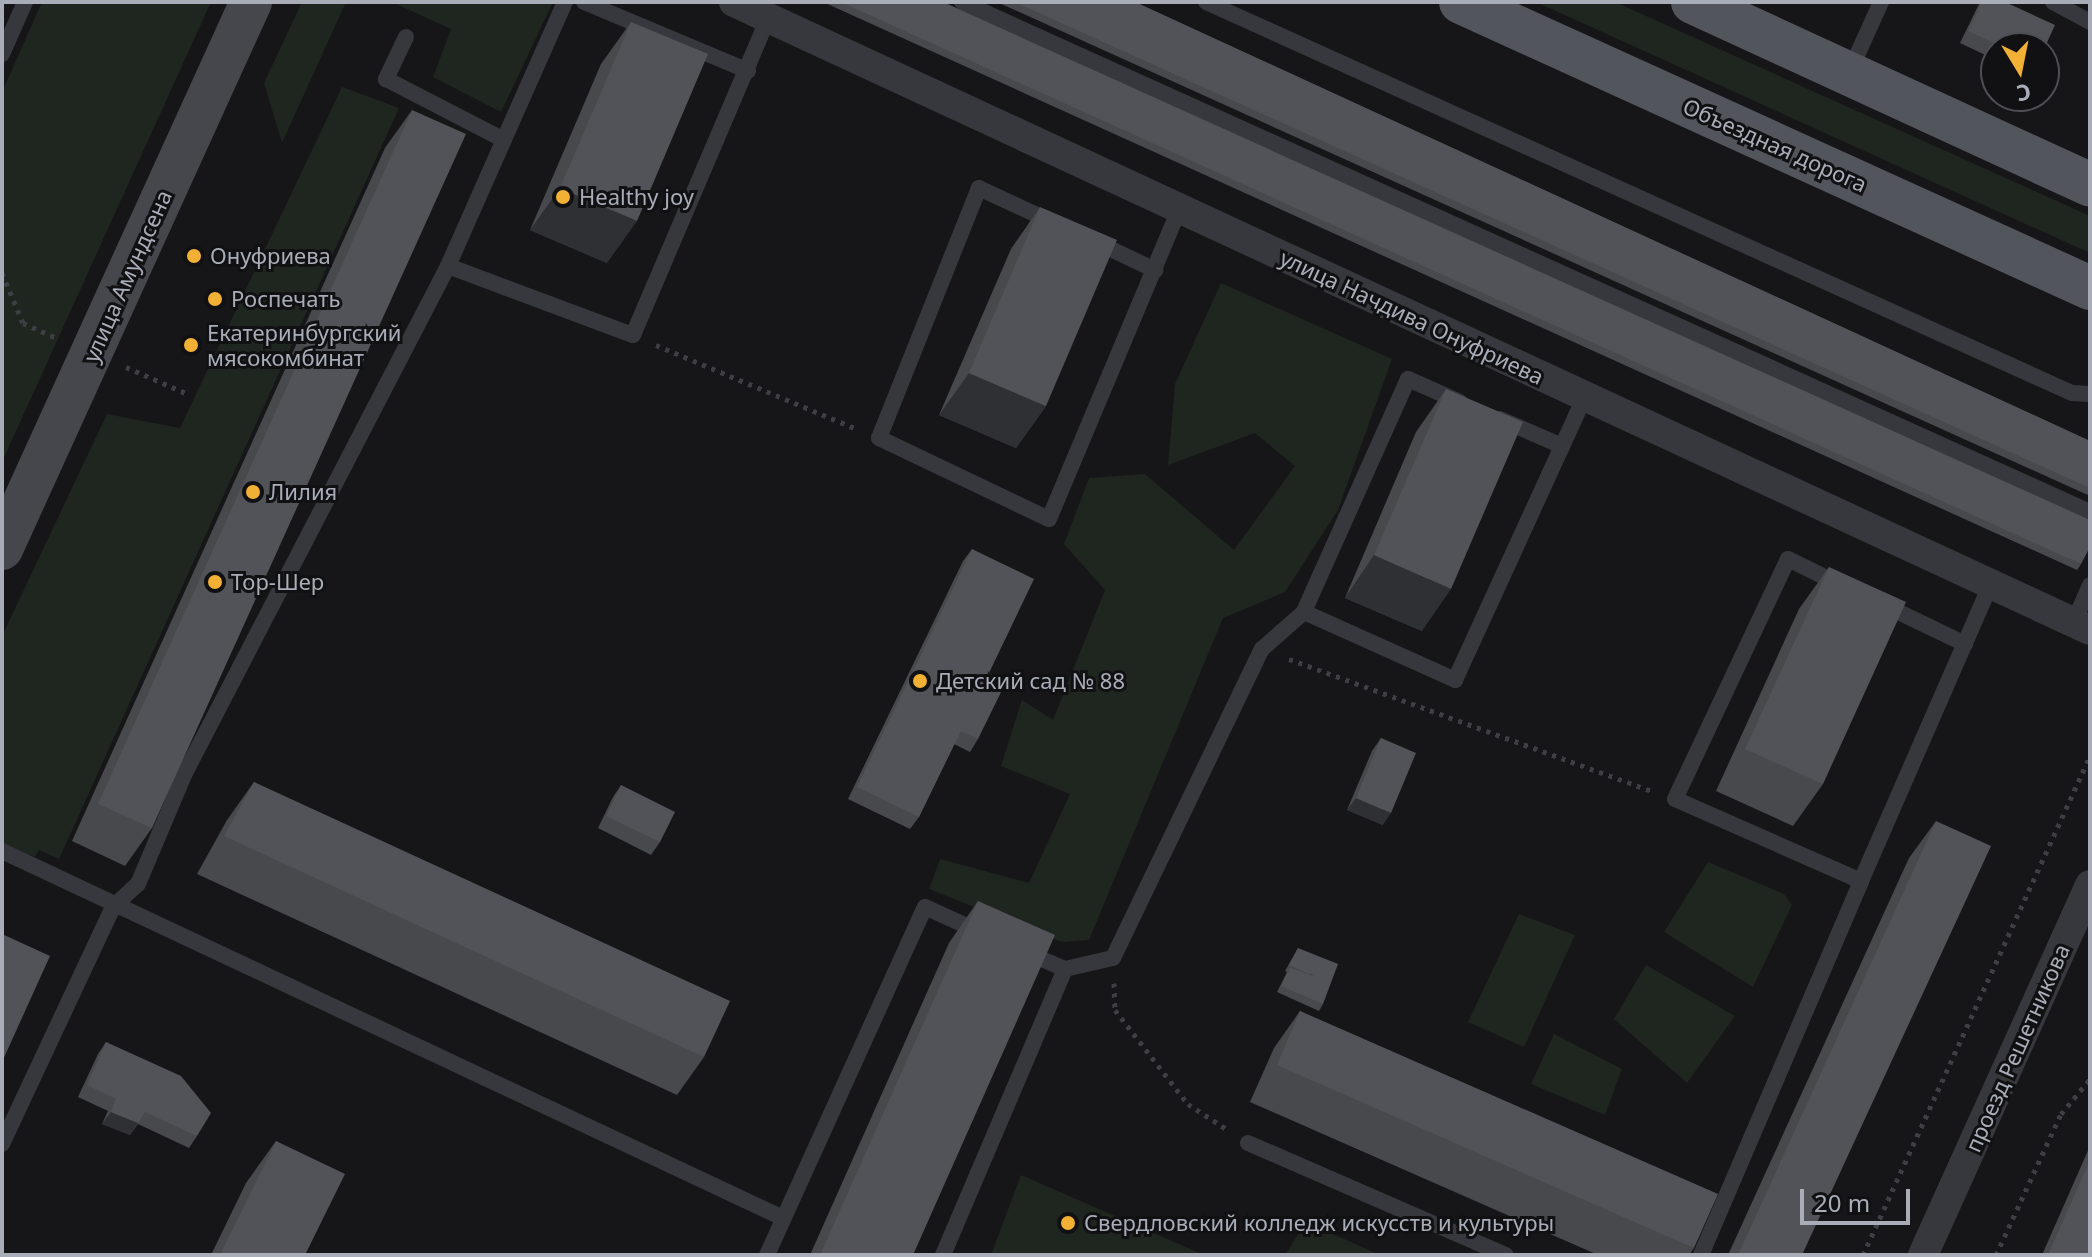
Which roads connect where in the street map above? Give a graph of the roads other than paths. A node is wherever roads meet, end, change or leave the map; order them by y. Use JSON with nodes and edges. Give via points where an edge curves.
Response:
{"nodes":[{"id":1,"x":25,"y":2,"type":"edge"},
{"id":2,"x":251,"y":2,"type":"edge"},
{"id":3,"x":565,"y":2,"type":"edge"},
{"id":4,"x":584,"y":2,"type":"edge"},
{"id":5,"x":734,"y":2,"type":"edge"},
{"id":6,"x":962,"y":2,"type":"edge"},
{"id":7,"x":1206,"y":2,"type":"edge"},
{"id":8,"x":1461,"y":2,"type":"edge"},
{"id":9,"x":1693,"y":2,"type":"edge"},
{"id":10,"x":1881,"y":2,"type":"edge"},
{"id":11,"x":2053,"y":2,"type":"edge"},
{"id":12,"x":768,"y":18,"type":"junction"},
{"id":13,"x":2090,"y":22,"type":"edge"},
{"id":14,"x":406,"y":37,"type":"dead end"},
{"id":15,"x":2,"y":54,"type":"edge"},
{"id":16,"x":748,"y":71,"type":"junction"},
{"id":17,"x":1848,"y":74,"type":"junction"},
{"id":18,"x":502,"y":139,"type":"junction"},
{"id":19,"x":2090,"y":185,"type":"edge"},
{"id":20,"x":1179,"y":210,"type":"junction"},
{"id":21,"x":448,"y":266,"type":"junction"},
{"id":22,"x":1155,"y":270,"type":"junction"},
{"id":23,"x":2090,"y":288,"type":"edge"},
{"id":24,"x":2090,"y":394,"type":"edge"},
{"id":25,"x":1585,"y":396,"type":"junction"},
{"id":26,"x":1562,"y":446,"type":"junction"},
{"id":27,"x":2090,"y":512,"type":"edge"},
{"id":28,"x":2,"y":549,"type":"edge"},
{"id":29,"x":2090,"y":585,"type":"edge"},
{"id":30,"x":1990,"y":586,"type":"junction"},
{"id":31,"x":1304,"y":612,"type":"junction"},
{"id":32,"x":2082,"y":626,"type":"edge"},
{"id":33,"x":1965,"y":644,"type":"junction"},
{"id":34,"x":2,"y":851,"type":"edge"},
{"id":35,"x":1861,"y":881,"type":"junction"},
{"id":36,"x":2090,"y":885,"type":"edge"},
{"id":37,"x":113,"y":907,"type":"junction"},
{"id":38,"x":1065,"y":969,"type":"junction"},
{"id":39,"x":1248,"y":1143,"type":"road end"},
{"id":40,"x":2,"y":1144,"type":"edge"},
{"id":41,"x":783,"y":1218,"type":"junction"},
{"id":42,"x":767,"y":1255,"type":"edge"},
{"id":43,"x":943,"y":1255,"type":"edge"},
{"id":44,"x":1506,"y":1255,"type":"edge"},
{"id":45,"x":1701,"y":1255,"type":"edge"},
{"id":46,"x":1923,"y":1255,"type":"edge"}],
"edges":[{"from":1,"to":15,"type":"lane"},
{"from":2,"to":28,"type":"main road","name":"улица Амундсена"},
{"from":3,"to":18,"type":"lane"},
{"from":4,"to":16,"type":"lane"},
{"from":5,"to":12,"type":"street","name":"улица Начдива Онуфриева"},
{"from":6,"to":27,"type":"lane"},
{"from":7,"to":24,"type":"lane","via":[[2072,393]]},
{"from":8,"to":23,"type":"main road","name":"Объездная дорога"},
{"from":9,"to":17,"type":"main road"},
{"from":10,"to":17,"type":"lane"},
{"from":11,"to":13,"type":"lane"},
{"from":12,"to":16,"type":"lane"},
{"from":12,"to":20,"type":"street","name":"улица Начдива Онуфриева"},
{"from":14,"to":18,"type":"lane","via":[[386,79]]},
{"from":16,"to":21,"type":"lane","via":[[633,335]]},
{"from":17,"to":19,"type":"main road"},
{"from":18,"to":21,"type":"lane"},
{"from":20,"to":22,"type":"lane"},
{"from":20,"to":25,"type":"street","name":"улица Начдива Онуфриева"},
{"from":21,"to":37,"type":"lane","via":[[185,773],[138,884]]},
{"from":22,"to":22,"type":"lane","via":[[1049,519],[879,438],[979,188]]},
{"from":25,"to":26,"type":"lane"},
{"from":25,"to":30,"type":"street","name":"улица Начдива Онуфриева"},
{"from":26,"to":31,"type":"lane","via":[[1455,680]]},
{"from":26,"to":31,"type":"lane","via":[[1408,379]]},
{"from":29,"to":32,"type":"lane"},
{"from":30,"to":32,"type":"street","name":"улица Начдива Онуфриева"},
{"from":30,"to":33,"type":"lane"},
{"from":31,"to":38,"type":"lane","via":[[1262,649],[1113,958]]},
{"from":33,"to":35,"type":"lane"},
{"from":33,"to":35,"type":"lane","via":[[1788,559],[1675,799]]},
{"from":34,"to":37,"type":"lane"},
{"from":35,"to":45,"type":"lane"},
{"from":36,"to":46,"type":"street","name":"проезд Решетникова"},
{"from":37,"to":40,"type":"lane"},
{"from":37,"to":41,"type":"lane"},
{"from":38,"to":41,"type":"lane","via":[[925,907]]},
{"from":38,"to":43,"type":"lane"},
{"from":39,"to":44,"type":"lane"},
{"from":41,"to":42,"type":"lane"}]}
